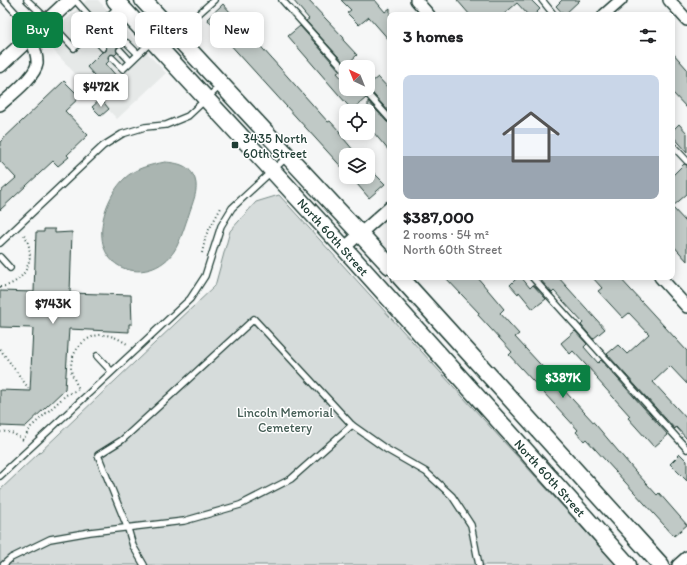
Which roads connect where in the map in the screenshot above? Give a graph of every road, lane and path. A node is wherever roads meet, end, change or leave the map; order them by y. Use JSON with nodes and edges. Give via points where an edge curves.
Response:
{"nodes":[{"id":1,"x":4,"y":0,"type":"edge"},
{"id":2,"x":27,"y":0,"type":"edge"},
{"id":3,"x":70,"y":0,"type":"edge"},
{"id":4,"x":75,"y":0,"type":"edge"},
{"id":5,"x":144,"y":0,"type":"edge"},
{"id":6,"x":214,"y":0,"type":"edge"},
{"id":7,"x":282,"y":0,"type":"edge"},
{"id":8,"x":416,"y":0,"type":"edge"},
{"id":9,"x":542,"y":0,"type":"edge"},
{"id":10,"x":621,"y":0,"type":"edge"},
{"id":11,"x":668,"y":0,"type":"edge"},
{"id":12,"x":118,"y":3,"type":"edge"},
{"id":13,"x":14,"y":12,"type":"edge"},
{"id":14,"x":40,"y":12,"type":"edge"},
{"id":15,"x":57,"y":12,"type":"edge"},
{"id":16,"x":86,"y":12,"type":"edge"},
{"id":17,"x":111,"y":12,"type":"edge"},
{"id":18,"x":155,"y":12,"type":"edge"},
{"id":19,"x":201,"y":12,"type":"edge"},
{"id":20,"x":426,"y":12,"type":"edge"},
{"id":21,"x":552,"y":12,"type":"edge"},
{"id":22,"x":607,"y":12,"type":"edge"},
{"id":23,"x":687,"y":20,"type":"edge"},
{"id":24,"x":135,"y":21,"type":"edge"},
{"id":25,"x":63,"y":36,"type":"edge"},
{"id":26,"x":127,"y":44,"type":"dead end"},
{"id":27,"x":71,"y":45,"type":"edge"},
{"id":28,"x":18,"y":48,"type":"edge"},
{"id":29,"x":35,"y":48,"type":"edge"},
{"id":30,"x":145,"y":48,"type":"edge"},
{"id":31,"x":159,"y":48,"type":"edge"},
{"id":32,"x":188,"y":48,"type":"edge"},
{"id":33,"x":120,"y":50,"type":"dead end"},
{"id":34,"x":138,"y":54,"type":"junction"},
{"id":35,"x":112,"y":58,"type":"dead end"},
{"id":36,"x":130,"y":61,"type":"junction"},
{"id":37,"x":339,"y":63,"type":"edge"},
{"id":38,"x":0,"y":65,"type":"edge"},
{"id":39,"x":222,"y":84,"type":"junction"},
{"id":40,"x":369,"y":96,"type":"edge"},
{"id":41,"x":206,"y":99,"type":"junction"},
{"id":42,"x":0,"y":105,"type":"edge"},
{"id":43,"x":387,"y":116,"type":"edge"},
{"id":44,"x":675,"y":148,"type":"edge"},
{"id":45,"x":288,"y":156,"type":"junction"},
{"id":46,"x":687,"y":161,"type":"edge"},
{"id":47,"x":272,"y":171,"type":"junction"},
{"id":48,"x":223,"y":204,"type":"dead end"},
{"id":49,"x":387,"y":210,"type":"edge"},
{"id":50,"x":28,"y":228,"type":"dead end"},
{"id":51,"x":360,"y":234,"type":"junction"},
{"id":52,"x":0,"y":243,"type":"edge"},
{"id":53,"x":344,"y":248,"type":"junction"},
{"id":54,"x":202,"y":254,"type":"dead end"},
{"id":55,"x":0,"y":257,"type":"edge"},
{"id":56,"x":387,"y":263,"type":"edge"},
{"id":57,"x":10,"y":268,"type":"dead end"},
{"id":58,"x":403,"y":280,"type":"edge"},
{"id":59,"x":535,"y":280,"type":"edge"},
{"id":60,"x":663,"y":280,"type":"edge"},
{"id":61,"x":0,"y":286,"type":"edge"},
{"id":62,"x":687,"y":307,"type":"edge"},
{"id":63,"x":132,"y":340,"type":"dead end"},
{"id":64,"x":0,"y":349,"type":"edge"},
{"id":65,"x":97,"y":356,"type":"dead end"},
{"id":66,"x":111,"y":371,"type":"junction"},
{"id":67,"x":29,"y":389,"type":"dead end"},
{"id":68,"x":352,"y":425,"type":"junction"},
{"id":69,"x":0,"y":432,"type":"edge"},
{"id":70,"x":687,"y":449,"type":"edge"},
{"id":71,"x":0,"y":466,"type":"edge"},
{"id":72,"x":5,"y":471,"type":"junction"},
{"id":73,"x":0,"y":476,"type":"edge"},
{"id":74,"x":128,"y":528,"type":"junction"},
{"id":75,"x":687,"y":557,"type":"edge"},
{"id":76,"x":3,"y":565,"type":"edge"},
{"id":77,"x":144,"y":565,"type":"edge"},
{"id":78,"x":479,"y":565,"type":"edge"},
{"id":79,"x":628,"y":565,"type":"edge"},
{"id":80,"x":661,"y":565,"type":"edge"},
{"id":81,"x":678,"y":565,"type":"edge"}],
"edges":[{"from":1,"to":13,"type":"lane"},
{"from":2,"to":14,"type":"lane"},
{"from":3,"to":15,"type":"street"},
{"from":4,"to":16,"type":"lane"},
{"from":5,"to":18,"type":"main road","name":"North 60th Street"},
{"from":6,"to":19,"type":"lane"},
{"from":7,"to":37,"type":"lane"},
{"from":8,"to":20,"type":"street"},
{"from":9,"to":21,"type":"lane"},
{"from":10,"to":22,"type":"street"},
{"from":11,"to":23,"type":"street"},
{"from":12,"to":17,"type":"lane"},
{"from":12,"to":24,"type":"main road","name":"North 60th Street"},
{"from":25,"to":27,"type":"lane"},
{"from":26,"to":34,"type":"lane"},
{"from":28,"to":38,"type":"street"},
{"from":29,"to":42,"type":"street","via":[[36,69]]},
{"from":30,"to":34,"type":"lane"},
{"from":31,"to":41,"type":"main road","name":"North 60th Street"},
{"from":32,"to":39,"type":"main road","name":"North 60th Street"},
{"from":33,"to":36,"type":"lane"},
{"from":34,"to":36,"type":"lane"},
{"from":35,"to":36,"type":"lane","via":[[122,68]]},
{"from":39,"to":41,"type":"lane"},
{"from":39,"to":45,"type":"main road","name":"North 60th Street"},
{"from":40,"to":43,"type":"lane"},
{"from":41,"to":47,"type":"main road","name":"North 60th Street"},
{"from":41,"to":52,"type":"lane","via":[[188,116],[166,125],[145,127],[122,134],[103,146]]},
{"from":44,"to":46,"type":"lane"},
{"from":45,"to":47,"type":"lane"},
{"from":45,"to":51,"type":"main road","name":"North 60th Street"},
{"from":47,"to":53,"type":"main road","name":"North 60th Street"},
{"from":47,"to":66,"type":"lane","via":[[232,208],[221,226],[205,276],[190,299]]},
{"from":48,"to":54,"type":"path","via":[[206,235]]},
{"from":49,"to":51,"type":"street"},
{"from":50,"to":61,"type":"path","via":[[22,232],[30,246],[26,269],[12,283]]},
{"from":51,"to":53,"type":"street"},
{"from":51,"to":56,"type":"main road","name":"North 60th Street"},
{"from":53,"to":79,"type":"main road","name":"North 60th Street"},
{"from":55,"to":57,"type":"lane"},
{"from":58,"to":80,"type":"main road","name":"North 60th Street"},
{"from":59,"to":70,"type":"lane"},
{"from":60,"to":62,"type":"street"},
{"from":63,"to":69,"type":"path","via":[[127,344],[110,336],[90,337],[82,343],[72,359],[71,370],[79,389],[66,395],[31,427],[23,440],[8,431]]},
{"from":64,"to":67,"type":"path"},
{"from":65,"to":66,"type":"lane"},
{"from":66,"to":72,"type":"lane"},
{"from":68,"to":74,"type":"lane","via":[[291,479],[240,505],[184,521]]},
{"from":68,"to":74,"type":"lane","via":[[254,319],[122,440],[98,455]]},
{"from":68,"to":78,"type":"lane","via":[[386,449],[426,472],[452,496],[471,525]]},
{"from":71,"to":72,"type":"lane"},
{"from":72,"to":73,"type":"lane"},
{"from":74,"to":76,"type":"lane","via":[[50,539],[11,558]]},
{"from":74,"to":77,"type":"lane","via":[[133,546]]},
{"from":75,"to":81,"type":"street"}]}
